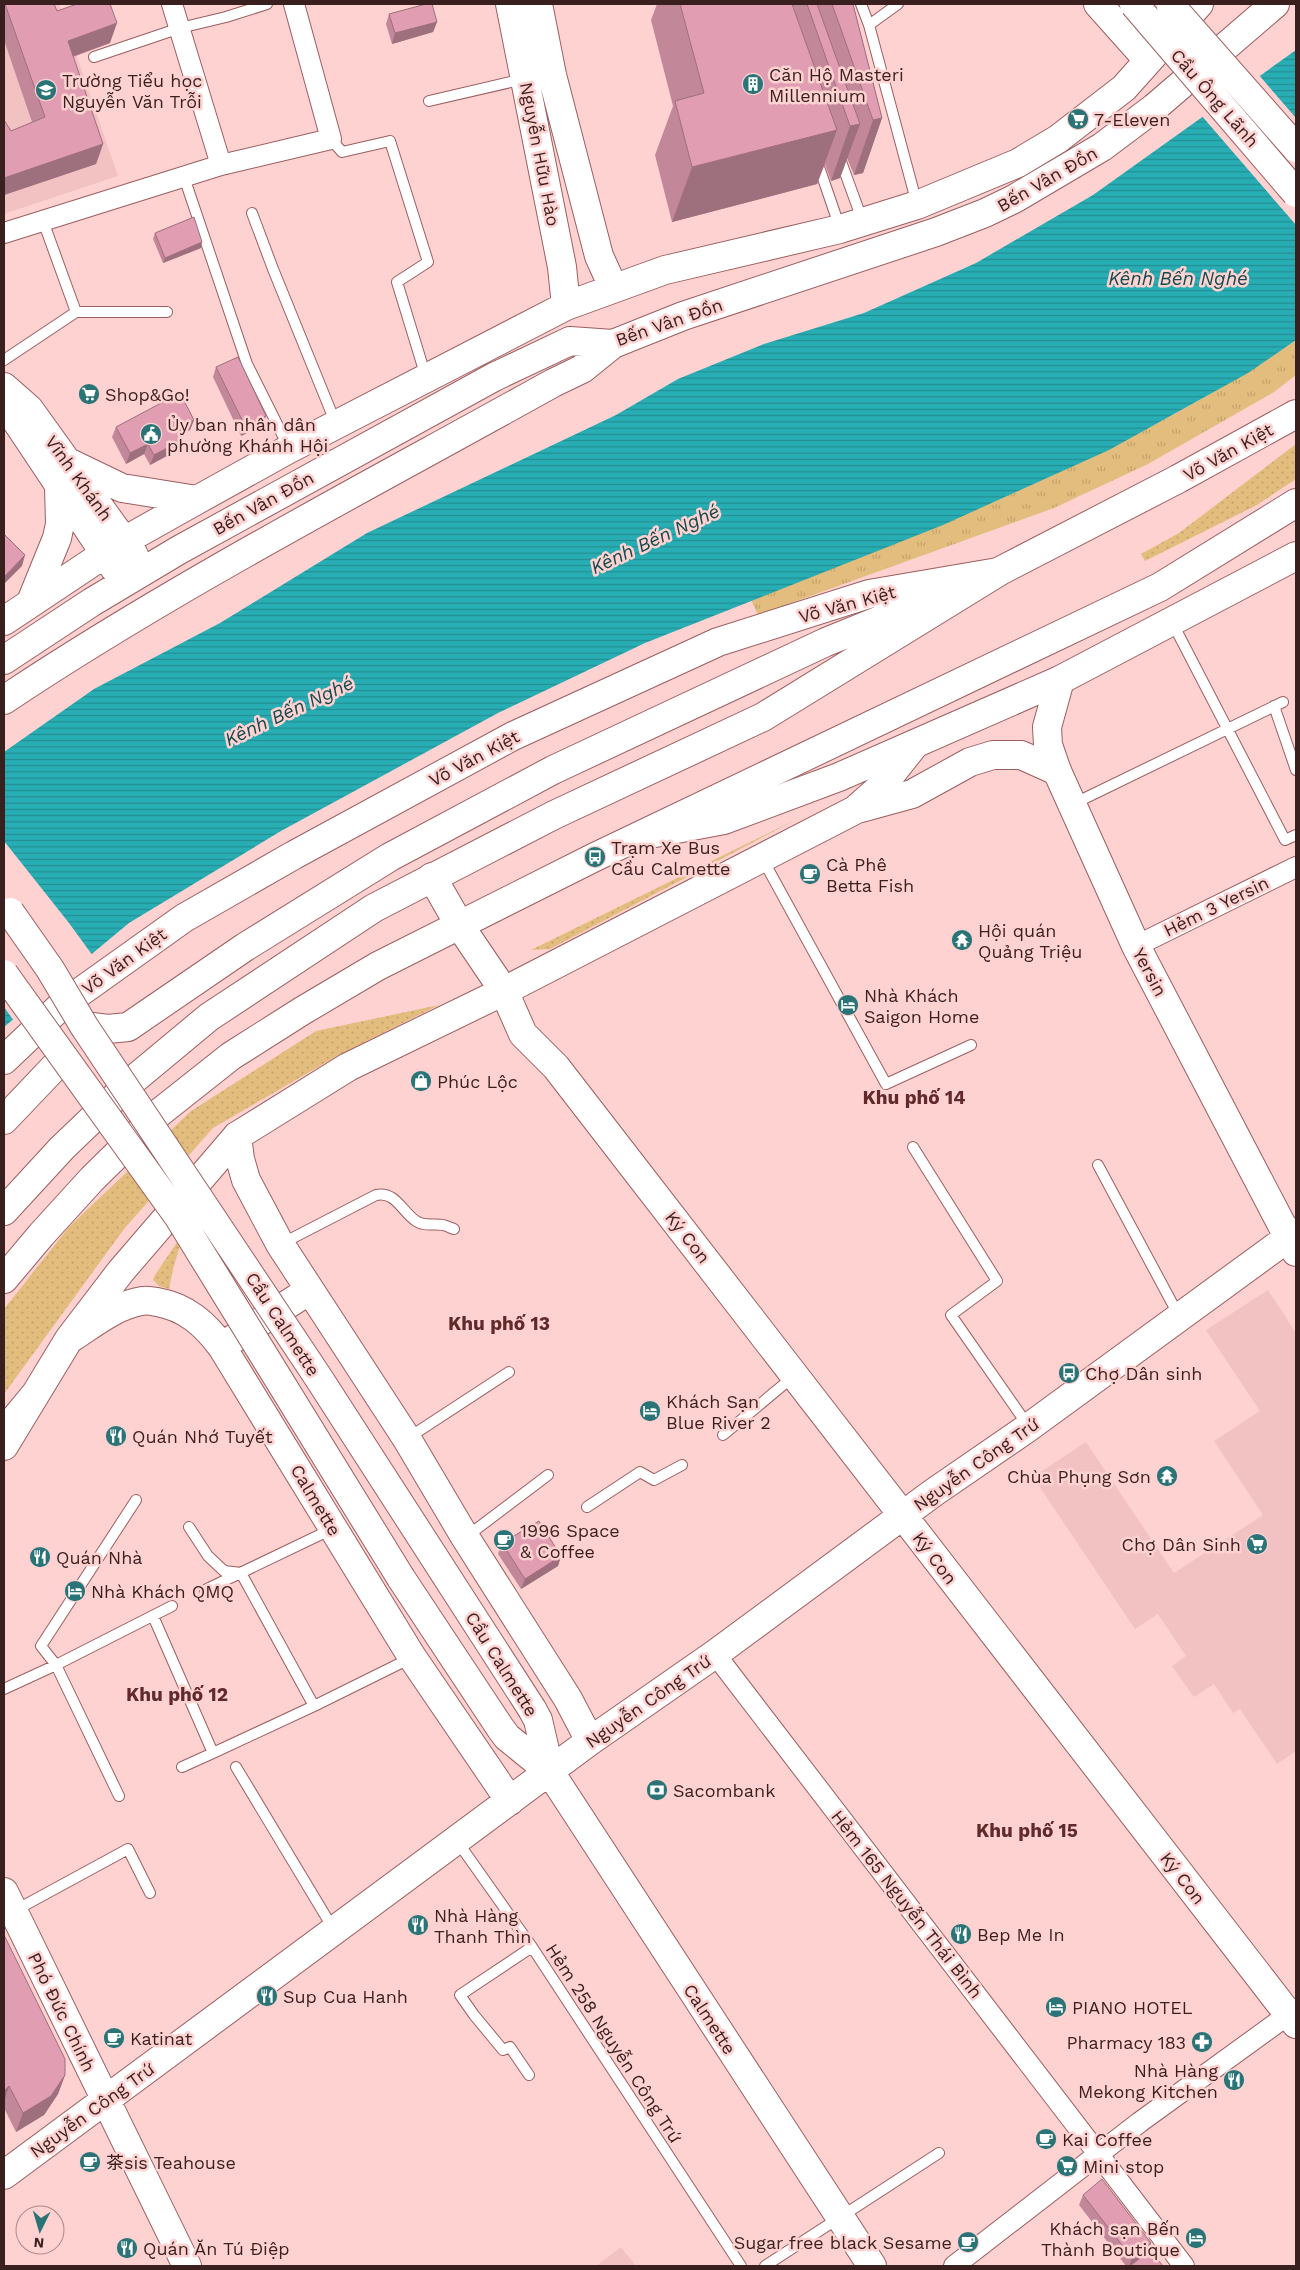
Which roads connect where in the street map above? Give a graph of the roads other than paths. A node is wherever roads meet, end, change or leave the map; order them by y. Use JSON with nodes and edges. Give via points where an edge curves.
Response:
{"nodes":[{"id":1,"x":172,"y":4,"type":"edge"},
{"id":2,"x":267,"y":4,"type":"edge"},
{"id":3,"x":294,"y":4,"type":"edge"},
{"id":4,"x":510,"y":4,"type":"edge"},
{"id":5,"x":538,"y":4,"type":"edge"},
{"id":6,"x":861,"y":4,"type":"edge"},
{"id":7,"x":898,"y":4,"type":"edge"},
{"id":8,"x":1098,"y":4,"type":"edge"},
{"id":9,"x":1134,"y":4,"type":"edge"},
{"id":10,"x":1170,"y":4,"type":"edge"},
{"id":11,"x":1199,"y":4,"type":"edge"},
{"id":12,"x":1275,"y":4,"type":"edge"},
{"id":13,"x":869,"y":25,"type":"junction"},
{"id":14,"x":180,"y":28,"type":"junction"},
{"id":15,"x":94,"y":57,"type":"edge"},
{"id":16,"x":1148,"y":60,"type":"junction"},
{"id":17,"x":525,"y":79,"type":"junction"},
{"id":18,"x":429,"y":101,"type":"dead end"},
{"id":19,"x":331,"y":139,"type":"junction"},
{"id":20,"x":835,"y":145,"type":"edge"},
{"id":21,"x":1296,"y":148,"type":"edge"},
{"id":22,"x":812,"y":149,"type":"edge"},
{"id":23,"x":221,"y":165,"type":"junction"},
{"id":24,"x":184,"y":177,"type":"junction"},
{"id":25,"x":1296,"y":193,"type":"edge"},
{"id":26,"x":918,"y":205,"type":"junction"},
{"id":27,"x":252,"y":213,"type":"dead end"},
{"id":28,"x":43,"y":221,"type":"junction"},
{"id":29,"x":852,"y":225,"type":"junction"},
{"id":30,"x":4,"y":233,"type":"edge"},
{"id":31,"x":596,"y":245,"type":"junction"},
{"id":32,"x":559,"y":253,"type":"junction"},
{"id":33,"x":613,"y":287,"type":"junction"},
{"id":34,"x":566,"y":306,"type":"junction"},
{"id":35,"x":76,"y":312,"type":"junction"},
{"id":36,"x":167,"y":312,"type":"dead end"},
{"id":37,"x":613,"y":344,"type":"junction"},
{"id":38,"x":4,"y":360,"type":"edge"},
{"id":39,"x":426,"y":378,"type":"junction"},
{"id":40,"x":5,"y":390,"type":"edge"},
{"id":41,"x":1296,"y":414,"type":"edge"},
{"id":42,"x":336,"y":424,"type":"junction"},
{"id":43,"x":289,"y":449,"type":"junction"},
{"id":44,"x":63,"y":474,"type":"junction"},
{"id":45,"x":197,"y":500,"type":"junction"},
{"id":46,"x":1296,"y":503,"type":"edge"},
{"id":47,"x":114,"y":547,"type":"junction"},
{"id":48,"x":1296,"y":556,"type":"edge"},
{"id":49,"x":1000,"y":571,"type":"junction"},
{"id":50,"x":134,"y":577,"type":"junction"},
{"id":51,"x":32,"y":602,"type":"junction"},
{"id":52,"x":4,"y":621,"type":"edge"},
{"id":53,"x":1172,"y":622,"type":"junction"},
{"id":54,"x":4,"y":660,"type":"edge"},
{"id":55,"x":1060,"y":680,"type":"junction"},
{"id":56,"x":4,"y":700,"type":"edge"},
{"id":57,"x":1228,"y":728,"type":"junction"},
{"id":58,"x":915,"y":744,"type":"junction"},
{"id":59,"x":1056,"y":770,"type":"junction"},
{"id":60,"x":1296,"y":770,"type":"edge"},
{"id":61,"x":1073,"y":804,"type":"junction"},
{"id":62,"x":855,"y":810,"type":"junction"},
{"id":63,"x":1296,"y":835,"type":"edge"},
{"id":64,"x":636,"y":837,"type":"junction"},
{"id":65,"x":761,"y":857,"type":"junction"},
{"id":66,"x":1296,"y":867,"type":"edge"},
{"id":67,"x":432,"y":877,"type":"junction"},
{"id":68,"x":4,"y":904,"type":"edge"},
{"id":69,"x":460,"y":926,"type":"junction"},
{"id":70,"x":1136,"y":946,"type":"junction"},
{"id":71,"x":4,"y":974,"type":"edge"},
{"id":72,"x":504,"y":991,"type":"junction"},
{"id":73,"x":84,"y":1026,"type":"junction"},
{"id":74,"x":971,"y":1045,"type":"dead end"},
{"id":75,"x":64,"y":1058,"type":"junction"},
{"id":76,"x":4,"y":1060,"type":"edge"},
{"id":77,"x":4,"y":1120,"type":"edge"},
{"id":78,"x":238,"y":1136,"type":"junction"},
{"id":79,"x":912,"y":1147,"type":"dead end"},
{"id":80,"x":1098,"y":1165,"type":"dead end"},
{"id":81,"x":4,"y":1186,"type":"edge"},
{"id":82,"x":4,"y":1211,"type":"edge"},
{"id":83,"x":454,"y":1229,"type":"dead end"},
{"id":84,"x":1294,"y":1241,"type":"edge"},
{"id":85,"x":280,"y":1244,"type":"junction"},
{"id":86,"x":4,"y":1279,"type":"edge"},
{"id":87,"x":310,"y":1290,"type":"junction"},
{"id":88,"x":1179,"y":1317,"type":"junction"},
{"id":89,"x":69,"y":1339,"type":"junction"},
{"id":90,"x":222,"y":1347,"type":"junction"},
{"id":91,"x":509,"y":1372,"type":"dead end"},
{"id":92,"x":795,"y":1375,"type":"junction"},
{"id":93,"x":33,"y":1397,"type":"junction"},
{"id":94,"x":1029,"y":1427,"type":"junction"},
{"id":95,"x":4,"y":1432,"type":"edge"},
{"id":96,"x":723,"y":1435,"type":"dead end"},
{"id":97,"x":407,"y":1439,"type":"junction"},
{"id":98,"x":4,"y":1446,"type":"edge"},
{"id":99,"x":682,"y":1466,"type":"dead end"},
{"id":100,"x":548,"y":1476,"type":"dead end"},
{"id":101,"x":136,"y":1500,"type":"dead end"},
{"id":102,"x":586,"y":1507,"type":"dead end"},
{"id":103,"x":903,"y":1516,"type":"junction"},
{"id":104,"x":189,"y":1527,"type":"dead end"},
{"id":105,"x":333,"y":1528,"type":"junction"},
{"id":106,"x":465,"y":1538,"type":"junction"},
{"id":107,"x":241,"y":1573,"type":"junction"},
{"id":108,"x":205,"y":1590,"type":"dead end"},
{"id":109,"x":172,"y":1606,"type":"dead end"},
{"id":110,"x":153,"y":1616,"type":"junction"},
{"id":111,"x":715,"y":1654,"type":"junction"},
{"id":112,"x":412,"y":1657,"type":"junction"},
{"id":113,"x":56,"y":1665,"type":"junction"},
{"id":114,"x":4,"y":1689,"type":"edge"},
{"id":115,"x":314,"y":1706,"type":"junction"},
{"id":116,"x":590,"y":1741,"type":"junction"},
{"id":117,"x":213,"y":1753,"type":"junction"},
{"id":118,"x":182,"y":1767,"type":"dead end"},
{"id":119,"x":236,"y":1767,"type":"dead end"},
{"id":120,"x":550,"y":1772,"type":"junction"},
{"id":121,"x":120,"y":1796,"type":"dead end"},
{"id":122,"x":510,"y":1801,"type":"junction"},
{"id":123,"x":456,"y":1841,"type":"junction"},
{"id":124,"x":150,"y":1893,"type":"dead end"},
{"id":125,"x":8,"y":1902,"type":"edge"},
{"id":126,"x":335,"y":1931,"type":"junction"},
{"id":127,"x":532,"y":1948,"type":"junction"},
{"id":128,"x":1294,"y":2015,"type":"edge"},
{"id":129,"x":529,"y":2075,"type":"dead end"},
{"id":130,"x":104,"y":2101,"type":"junction"},
{"id":131,"x":939,"y":2153,"type":"dead end"},
{"id":132,"x":1099,"y":2154,"type":"junction"},
{"id":133,"x":4,"y":2175,"type":"edge"},
{"id":134,"x":838,"y":2217,"type":"junction"},
{"id":135,"x":187,"y":2266,"type":"edge"},
{"id":136,"x":741,"y":2266,"type":"edge"},
{"id":137,"x":765,"y":2266,"type":"edge"},
{"id":138,"x":872,"y":2266,"type":"edge"},
{"id":139,"x":954,"y":2266,"type":"edge"},
{"id":140,"x":1184,"y":2266,"type":"edge"}],
"edges":[{"from":1,"to":14,"type":"street"},
{"from":2,"to":14,"type":"lane"},
{"from":3,"to":19,"type":"street"},
{"from":4,"to":17,"type":"main road","name":"Nguyễn Hữu Hào"},
{"from":5,"to":31,"type":"main road","name":"Nguyễn Hữu Hào","via":[[552,75]]},
{"from":6,"to":13,"type":"lane"},
{"from":7,"to":13,"type":"lane"},
{"from":8,"to":16,"type":"main road"},
{"from":9,"to":25,"type":"main road","name":"Cầu Ông Lãnh","bridge":true},
{"from":10,"to":21,"type":"main road","name":"Cầu Ông Lãnh","bridge":true},
{"from":11,"to":16,"type":"main road","name":"Bến Vân Đồn"},
{"from":12,"to":37,"type":"main road","name":"Bến Vân Đồn","via":[[1154,108],[1102,147],[1014,199],[936,232],[683,316]]},
{"from":13,"to":26,"type":"lane"},
{"from":14,"to":15,"type":"lane"},
{"from":14,"to":23,"type":"street"},
{"from":16,"to":26,"type":"main road","name":"Bến Vân Đồn","via":[[1124,88],[1058,139],[1018,163]]},
{"from":17,"to":18,"type":"lane"},
{"from":17,"to":32,"type":"main road","name":"Nguyễn Hữu Hào"},
{"from":19,"to":23,"type":"street"},
{"from":19,"to":39,"type":"lane","via":[[342,152],[390,141],[428,262],[397,282]]},
{"from":20,"to":29,"type":"lane"},
{"from":22,"to":29,"type":"lane"},
{"from":23,"to":24,"type":"street"},
{"from":24,"to":28,"type":"street"},
{"from":24,"to":43,"type":"lane","via":[[247,364]]},
{"from":26,"to":29,"type":"main road","name":"Bến Vân Đồn"},
{"from":27,"to":42,"type":"lane"},
{"from":28,"to":30,"type":"street"},
{"from":28,"to":35,"type":"lane"},
{"from":29,"to":33,"type":"main road","name":"Bến Vân Đồn","via":[[665,270]]},
{"from":31,"to":32,"type":"main road"},
{"from":31,"to":33,"type":"main road","name":"Nguyễn Hữu Hào"},
{"from":32,"to":34,"type":"main road","name":"Nguyễn Hữu Hào"},
{"from":33,"to":34,"type":"main road","name":"Bến Vân Đồn"},
{"from":34,"to":39,"type":"main road","name":"Bến Vân Đồn"},
{"from":35,"to":36,"type":"lane"},
{"from":35,"to":38,"type":"lane"},
{"from":37,"to":50,"type":"main road","name":"Bến Vân Đồn","via":[[570,341],[494,377]]},
{"from":37,"to":56,"type":"main road","via":[[582,369],[127,623]]},
{"from":39,"to":42,"type":"main road","name":"Bến Vân Đồn"},
{"from":40,"to":44,"type":"main road","name":"Vĩnh Khánh","via":[[13,419]]},
{"from":41,"to":49,"type":"main road","name":"Võ Văn Kiệt"},
{"from":42,"to":43,"type":"main road","name":"Bến Vân Đồn"},
{"from":43,"to":45,"type":"main road","name":"Bến Vân Đồn"},
{"from":44,"to":45,"type":"main road","via":[[122,488]]},
{"from":44,"to":47,"type":"main road","name":"Vĩnh Khánh"},
{"from":44,"to":51,"type":"main road","via":[[57,538]]},
{"from":45,"to":47,"type":"main road","name":"Bến Vân Đồn"},
{"from":46,"to":64,"type":"main road","via":[[1160,587]]},
{"from":47,"to":50,"type":"main road","name":"Vĩnh Khánh"},
{"from":47,"to":51,"type":"main road","name":"Bến Vân Đồn"},
{"from":48,"to":53,"type":"main road"},
{"from":49,"to":67,"type":"main road","name":"Võ Văn Kiệt","via":[[763,717],[554,815]]},
{"from":49,"to":73,"type":"main road","via":[[826,642],[553,770],[390,857],[245,947],[128,1027]]},
{"from":49,"to":76,"type":"main road","name":"Võ Văn Kiệt","via":[[869,594],[718,642],[513,736],[184,918],[62,1005]]},
{"from":50,"to":54,"type":"main road","name":"Bến Vân Đồn"},
{"from":51,"to":52,"type":"main road","name":"Bến Vân Đồn"},
{"from":53,"to":55,"type":"main road"},
{"from":53,"to":57,"type":"lane"},
{"from":55,"to":58,"type":"main road"},
{"from":55,"to":59,"type":"main road","name":"Yersin","via":[[1048,727],[1048,746]]},
{"from":57,"to":60,"type":"lane","via":[[1278,704]]},
{"from":57,"to":61,"type":"lane"},
{"from":57,"to":63,"type":"lane","via":[[1285,840]]},
{"from":58,"to":62,"type":"main road","via":[[881,787]]},
{"from":58,"to":64,"type":"main road","via":[[839,777],[724,820]]},
{"from":59,"to":61,"type":"main road","name":"Yersin"},
{"from":59,"to":62,"type":"main road","via":[[1021,755],[993,755],[970,762],[912,794]]},
{"from":61,"to":70,"type":"main road","name":"Yersin"},
{"from":62,"to":65,"type":"main road"},
{"from":64,"to":69,"type":"main road"},
{"from":65,"to":72,"type":"main road"},
{"from":65,"to":74,"type":"lane","via":[[886,1084]]},
{"from":66,"to":70,"type":"street","name":"Hẻm 3 Yersin"},
{"from":67,"to":69,"type":"main road","name":"Ký Con"},
{"from":67,"to":81,"type":"main road","name":"Võ Văn Kiệt","via":[[372,889],[237,974],[117,1068]]},
{"from":67,"to":82,"type":"main road","name":"Võ Văn Kiệt","via":[[374,908],[209,1017],[132,1081],[62,1148]]},
{"from":68,"to":73,"type":"main road","name":"Cầu Calmette","bridge":true,"via":[[50,969]]},
{"from":69,"to":72,"type":"main road","name":"Ký Con"},
{"from":69,"to":86,"type":"main road","via":[[378,966],[231,1056],[159,1113],[92,1179]]},
{"from":70,"to":84,"type":"main road","name":"Yersin"},
{"from":71,"to":75,"type":"main road","name":"Cầu Calmette","bridge":true},
{"from":72,"to":78,"type":"main road","via":[[348,1067]]},
{"from":72,"to":92,"type":"main road","name":"Ký Con","via":[[541,1025],[556,1067]]},
{"from":73,"to":120,"type":"main road","name":"Cầu Calmette","bridge":true,"via":[[318,1378],[532,1709],[538,1720]]},
{"from":75,"to":77,"type":"main road"},
{"from":75,"to":120,"type":"main road","name":"Cầu Calmette","bridge":true,"via":[[178,1216],[401,1578],[501,1729]]},
{"from":78,"to":85,"type":"main road","via":[[246,1180]]},
{"from":78,"to":89,"type":"main road","via":[[121,1271]]},
{"from":79,"to":94,"type":"lane","via":[[997,1281],[951,1315]]},
{"from":80,"to":88,"type":"lane"},
{"from":83,"to":85,"type":"lane","via":[[415,1221],[384,1193]]},
{"from":84,"to":88,"type":"main road","name":"Nguyễn Công Trứ"},
{"from":85,"to":87,"type":"main road"},
{"from":87,"to":90,"type":"main road"},
{"from":87,"to":97,"type":"main road"},
{"from":88,"to":94,"type":"main road","name":"Nguyễn Công Trứ"},
{"from":89,"to":90,"type":"main road","name":"Calmette","via":[[114,1311],[144,1300],[170,1304],[190,1315],[210,1330]]},
{"from":89,"to":93,"type":"main road"},
{"from":90,"to":105,"type":"main road","name":"Calmette"},
{"from":91,"to":97,"type":"lane"},
{"from":92,"to":96,"type":"lane"},
{"from":92,"to":103,"type":"main road","name":"Ký Con"},
{"from":93,"to":95,"type":"main road"},
{"from":93,"to":98,"type":"main road"},
{"from":94,"to":103,"type":"main road","name":"Nguyễn Công Trứ"},
{"from":97,"to":106,"type":"main road"},
{"from":99,"to":102,"type":"lane","via":[[654,1480],[640,1472]]},
{"from":100,"to":106,"type":"lane"},
{"from":101,"to":113,"type":"lane","via":[[41,1646]]},
{"from":103,"to":111,"type":"main road","name":"Nguyễn Công Trứ"},
{"from":103,"to":128,"type":"main road","name":"Ký Con"},
{"from":104,"to":107,"type":"lane","via":[[208,1556],[224,1571]]},
{"from":105,"to":107,"type":"lane"},
{"from":105,"to":112,"type":"main road","name":"Calmette"},
{"from":106,"to":116,"type":"main road","via":[[568,1699]]},
{"from":107,"to":108,"type":"lane"},
{"from":107,"to":115,"type":"lane"},
{"from":109,"to":110,"type":"lane"},
{"from":110,"to":113,"type":"lane"},
{"from":110,"to":117,"type":"lane"},
{"from":111,"to":116,"type":"main road","name":"Nguyễn Công Trứ"},
{"from":111,"to":132,"type":"street","name":"Hẻm 165 Nguyễn Thái Bình"},
{"from":112,"to":115,"type":"lane"},
{"from":112,"to":122,"type":"main road","name":"Calmette"},
{"from":113,"to":114,"type":"lane"},
{"from":113,"to":121,"type":"lane"},
{"from":115,"to":117,"type":"lane"},
{"from":116,"to":120,"type":"main road","name":"Nguyễn Công Trứ"},
{"from":117,"to":118,"type":"lane"},
{"from":119,"to":126,"type":"lane"},
{"from":120,"to":122,"type":"main road","name":"Nguyễn Công Trứ"},
{"from":120,"to":134,"type":"main road","name":"Calmette"},
{"from":122,"to":123,"type":"main road","name":"Nguyễn Công Trứ"},
{"from":123,"to":126,"type":"main road","name":"Nguyễn Công Trứ"},
{"from":123,"to":127,"type":"lane","name":"Hẻm 258 Nguyễn Công Trứ"},
{"from":124,"to":125,"type":"lane","via":[[128,1849]]},
{"from":125,"to":130,"type":"main road","name":"Phó Đức Chính"},
{"from":126,"to":130,"type":"main road","name":"Nguyễn Công Trứ"},
{"from":127,"to":129,"type":"lane","via":[[460,1995],[503,2050],[510,2047]]},
{"from":127,"to":136,"type":"lane","name":"Hẻm 258 Nguyễn Công Trứ"},
{"from":128,"to":132,"type":"street"},
{"from":130,"to":133,"type":"main road","name":"Nguyễn Công Trứ"},
{"from":130,"to":135,"type":"main road","name":"Phó Đức Chính"},
{"from":131,"to":134,"type":"lane"},
{"from":132,"to":139,"type":"street"},
{"from":132,"to":140,"type":"street","name":"Hẻm 165 Nguyễn Thái Bình"},
{"from":134,"to":137,"type":"lane"},
{"from":134,"to":138,"type":"main road","name":"Calmette"}]}
